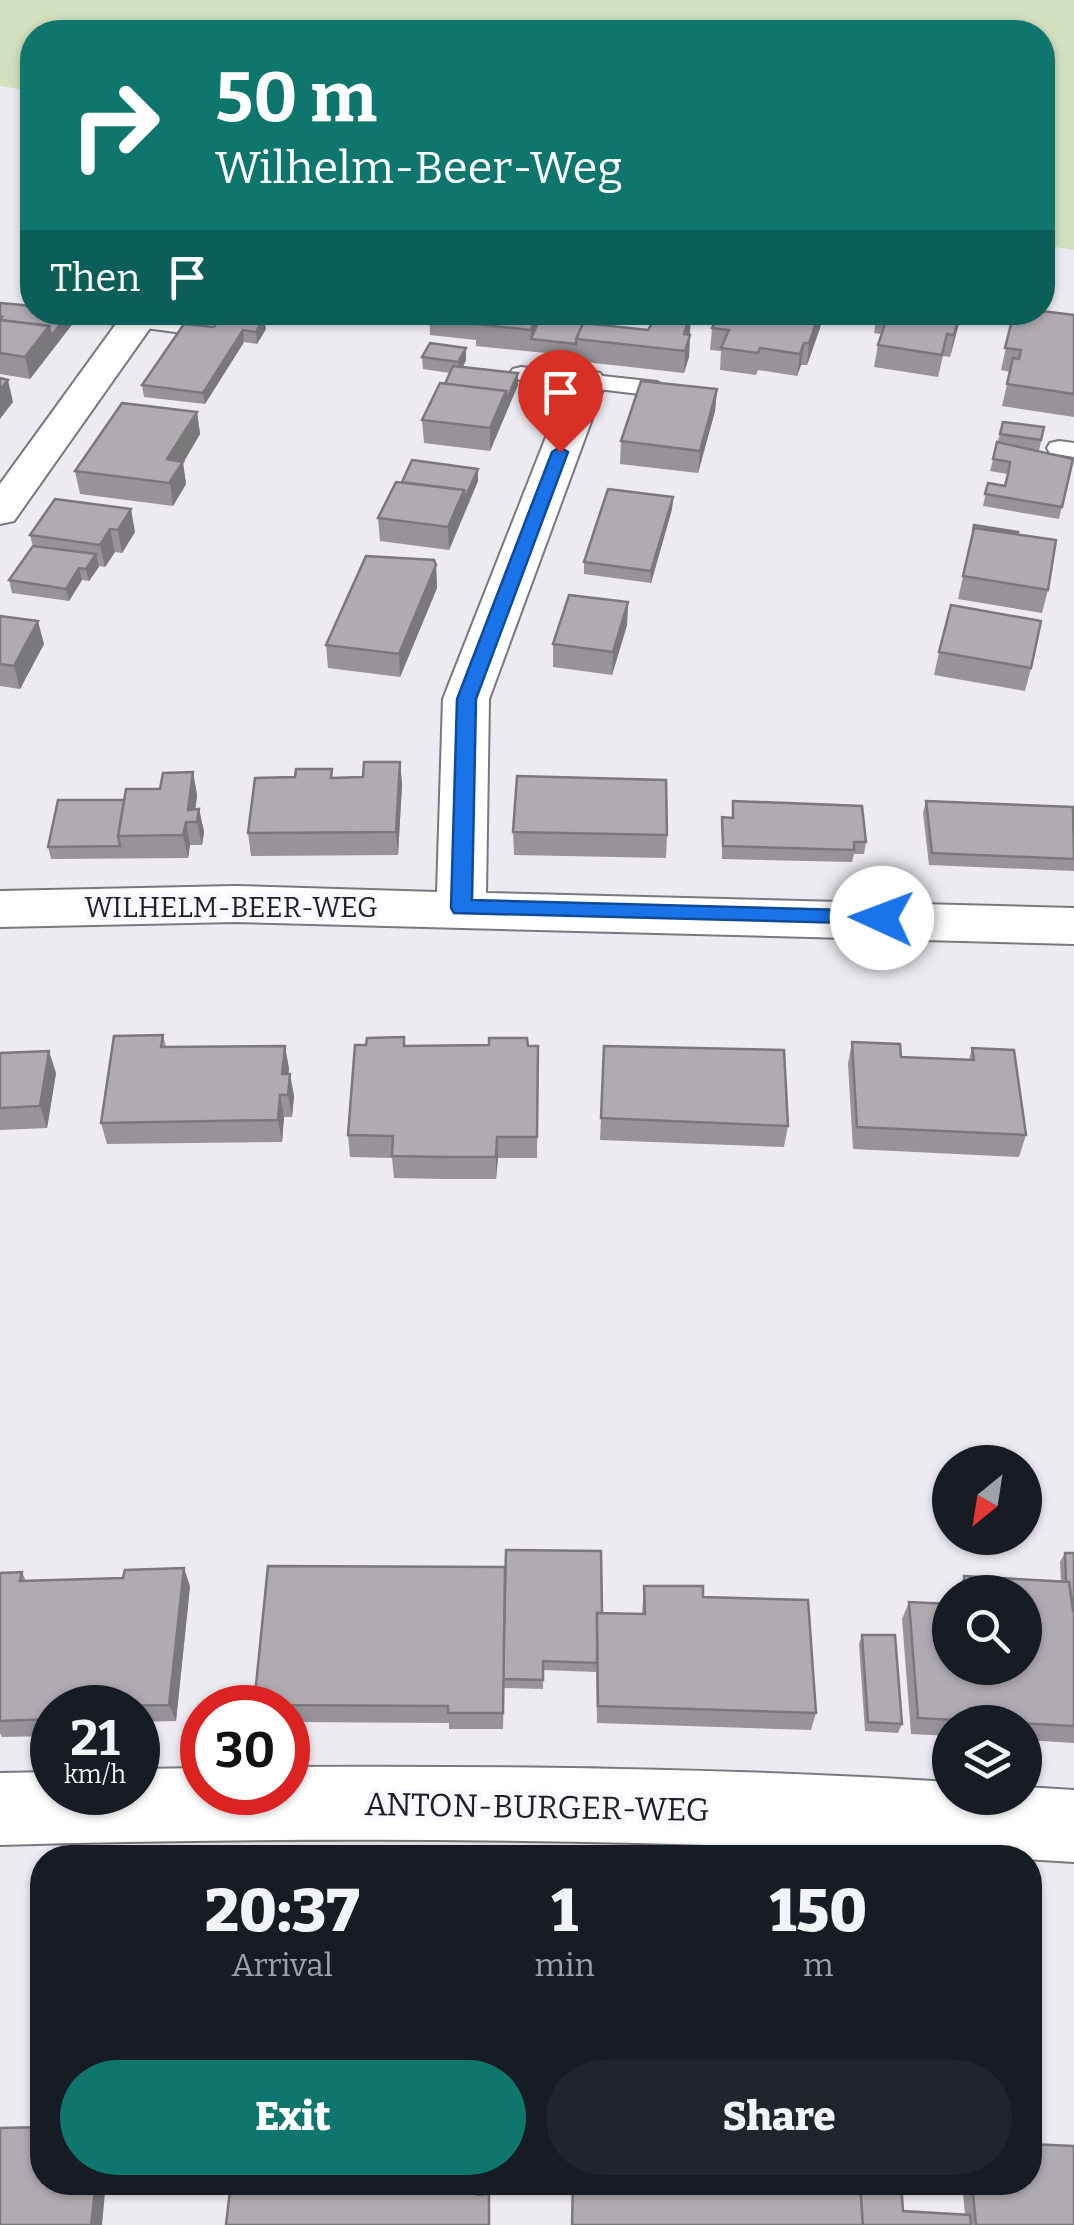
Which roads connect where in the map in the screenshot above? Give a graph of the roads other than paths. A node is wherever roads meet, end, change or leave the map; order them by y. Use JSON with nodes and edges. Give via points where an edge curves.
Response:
{"nodes":[{"id":1,"x":133,"y":325,"type":"edge"},
{"id":2,"x":174,"y":325,"type":"edge"},
{"id":3,"x":183,"y":326,"type":"edge"},
{"id":4,"x":521,"y":374,"type":"edge"},
{"id":5,"x":586,"y":381,"type":"junction"},
{"id":6,"x":657,"y":389,"type":"edge"},
{"id":7,"x":0,"y":512,"type":"edge"},
{"id":8,"x":461,"y":908,"type":"junction"},
{"id":9,"x":0,"y":910,"type":"edge"},
{"id":10,"x":1074,"y":926,"type":"edge"},
{"id":11,"x":0,"y":1809,"type":"edge"},
{"id":12,"x":1074,"y":1826,"type":"edge"}],
"edges":[{"from":1,"to":7,"type":"street"},
{"from":2,"to":3,"type":"lane"},
{"from":4,"to":5,"type":"lane"},
{"from":5,"to":6,"type":"lane"},
{"from":5,"to":8,"type":"street","via":[[466,699]]},
{"from":8,"to":9,"type":"street","name":"WILHELM-BEER-WEG"},
{"from":8,"to":10,"type":"street","name":"WILHELM-BEER-WEG"},
{"from":11,"to":12,"type":"street","name":"ANTON-BURGER-WEG","via":[[206,1802],[649,1808]]}]}
